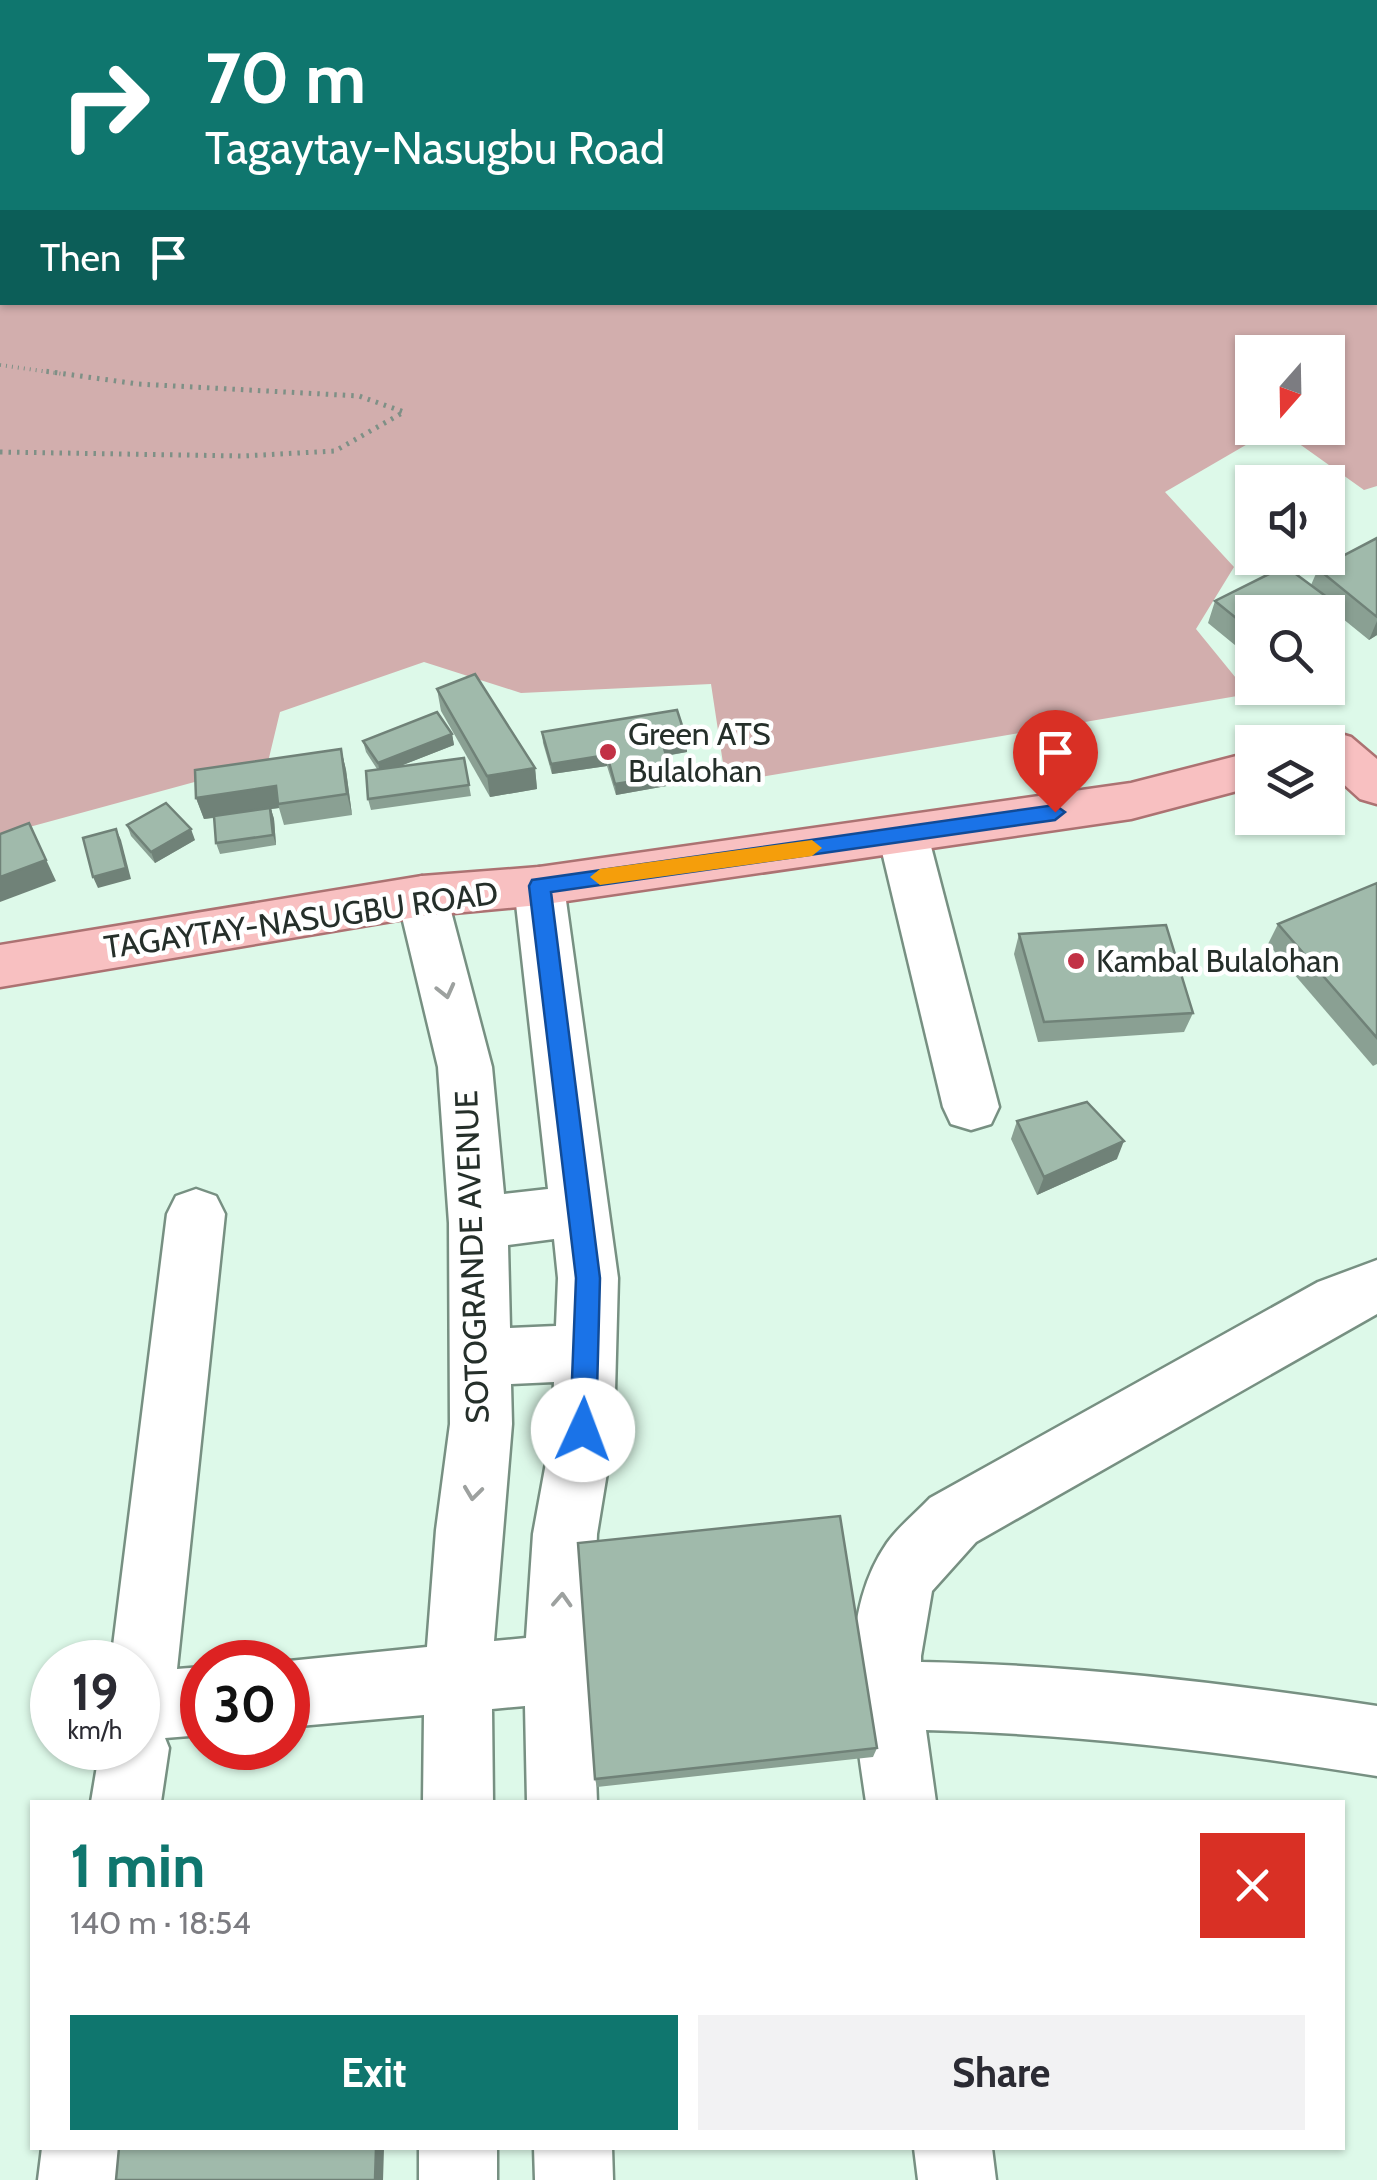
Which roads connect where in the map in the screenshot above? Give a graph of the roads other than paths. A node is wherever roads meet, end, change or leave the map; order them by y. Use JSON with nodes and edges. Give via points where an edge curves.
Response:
{"nodes":[{"id":1,"x":1346,"y":744,"type":"edge"},
{"id":2,"x":1235,"y":774,"type":"edge"},
{"id":3,"x":1377,"y":786,"type":"edge"},
{"id":4,"x":902,"y":835,"type":"junction"},
{"id":5,"x":540,"y":886,"type":"junction"},
{"id":6,"x":422,"y":896,"type":"junction"},
{"id":7,"x":0,"y":966,"type":"edge"},
{"id":8,"x":972,"y":1107,"type":"dead end"},
{"id":9,"x":579,"y":1211,"type":"junction"},
{"id":10,"x":196,"y":1214,"type":"dead end"},
{"id":11,"x":478,"y":1223,"type":"junction"},
{"id":12,"x":1377,"y":1287,"type":"edge"},
{"id":13,"x":586,"y":1353,"type":"junction"},
{"id":14,"x":482,"y":1357,"type":"junction"},
{"id":15,"x":160,"y":1640,"type":"edge"},
{"id":16,"x":558,"y":1669,"type":"junction"},
{"id":17,"x":458,"y":1678,"type":"junction"},
{"id":18,"x":310,"y":1691,"type":"edge"},
{"id":19,"x":889,"y":1695,"type":"junction"},
{"id":20,"x":1377,"y":1741,"type":"edge"},
{"id":21,"x":136,"y":1770,"type":"edge"},
{"id":22,"x":127,"y":1800,"type":"edge"},
{"id":23,"x":458,"y":1800,"type":"edge"},
{"id":24,"x":562,"y":1800,"type":"edge"},
{"id":25,"x":901,"y":1800,"type":"edge"},
{"id":26,"x":81,"y":2150,"type":"edge"},
{"id":27,"x":458,"y":2150,"type":"edge"},
{"id":28,"x":573,"y":2150,"type":"edge"},
{"id":29,"x":952,"y":2150,"type":"edge"},
{"id":30,"x":77,"y":2180,"type":"edge"},
{"id":31,"x":458,"y":2180,"type":"edge"},
{"id":32,"x":574,"y":2180,"type":"edge"},
{"id":33,"x":958,"y":2180,"type":"edge"}],
"edges":[{"from":1,"to":3,"type":"main road"},
{"from":2,"to":4,"type":"main road","name":"TAGAYTAY-NASUGBU ROAD","via":[[1132,801]]},
{"from":4,"to":5,"type":"main road","name":"TAGAYTAY-NASUGBU ROAD"},
{"from":4,"to":8,"type":"street"},
{"from":5,"to":6,"type":"main road","name":"TAGAYTAY-NASUGBU ROAD"},
{"from":5,"to":9,"type":"street"},
{"from":6,"to":7,"type":"main road","name":"TAGAYTAY-NASUGBU ROAD"},
{"from":6,"to":11,"type":"street","name":"SOTOGRANDE AVENUE","one_way":true,"via":[[465,1066]]},
{"from":9,"to":11,"type":"street"},
{"from":9,"to":13,"type":"street","via":[[588,1278]]},
{"from":10,"to":15,"type":"street"},
{"from":11,"to":14,"type":"street","name":"SOTOGRANDE AVENUE"},
{"from":12,"to":19,"type":"street","via":[[1338,1301],[954,1520],[907,1569],[889,1624]]},
{"from":13,"to":14,"type":"street"},
{"from":16,"to":13,"type":"street","one_way":true},
{"from":14,"to":17,"type":"street","name":"SOTOGRANDE AVENUE","one_way":true},
{"from":16,"to":17,"type":"street"},
{"from":16,"to":24,"type":"street"},
{"from":17,"to":18,"type":"street"},
{"from":17,"to":23,"type":"street","name":"SOTOGRANDE AVENUE"},
{"from":19,"to":20,"type":"street","via":[[1187,1712]]},
{"from":19,"to":25,"type":"street"},
{"from":21,"to":22,"type":"street"},
{"from":26,"to":30,"type":"street"},
{"from":27,"to":31,"type":"street"},
{"from":28,"to":32,"type":"street"},
{"from":29,"to":33,"type":"street"}]}
